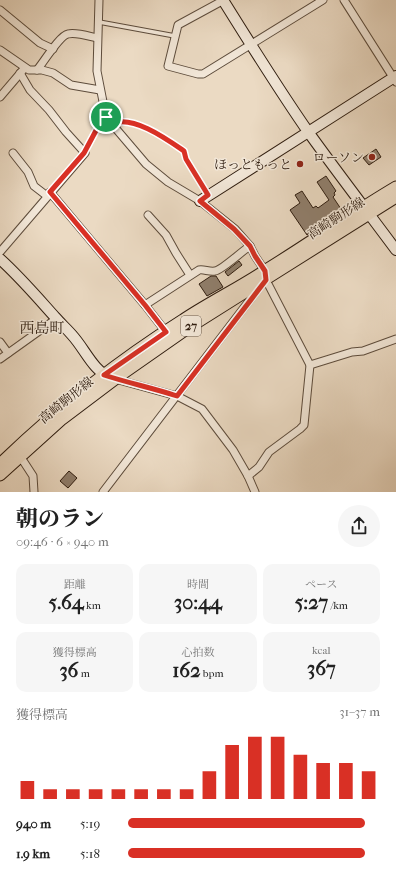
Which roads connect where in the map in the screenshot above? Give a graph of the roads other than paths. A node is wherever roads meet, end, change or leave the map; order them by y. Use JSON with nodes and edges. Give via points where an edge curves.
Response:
{"nodes":[{"id":1,"x":99,"y":0,"type":"edge"},
{"id":2,"x":224,"y":0,"type":"edge"},
{"id":3,"x":323,"y":0,"type":"edge"},
{"id":4,"x":344,"y":0,"type":"edge"},
{"id":5,"x":0,"y":10,"type":"edge"},
{"id":6,"x":98,"y":22,"type":"junction"},
{"id":7,"x":175,"y":36,"type":"junction"},
{"id":8,"x":97,"y":38,"type":"junction"},
{"id":9,"x":250,"y":44,"type":"junction"},
{"id":10,"x":53,"y":49,"type":"junction"},
{"id":11,"x":0,"y":50,"type":"edge"},
{"id":12,"x":37,"y":70,"type":"junction"},
{"id":13,"x":23,"y":71,"type":"junction"},
{"id":14,"x":395,"y":79,"type":"edge"},
{"id":15,"x":100,"y":90,"type":"junction"},
{"id":16,"x":0,"y":97,"type":"edge"},
{"id":17,"x":106,"y":117,"type":"junction"},
{"id":18,"x":112,"y":124,"type":"junction"},
{"id":19,"x":308,"y":131,"type":"junction"},
{"id":20,"x":13,"y":153,"type":"dead end"},
{"id":21,"x":84,"y":153,"type":"junction"},
{"id":22,"x":396,"y":187,"type":"edge"},
{"id":23,"x":48,"y":194,"type":"junction"},
{"id":24,"x":396,"y":197,"type":"edge"},
{"id":25,"x":204,"y":198,"type":"junction"},
{"id":26,"x":366,"y":210,"type":"junction"},
{"id":27,"x":148,"y":215,"type":"dead end"},
{"id":28,"x":250,"y":246,"type":"junction"},
{"id":29,"x":396,"y":250,"type":"edge"},
{"id":30,"x":0,"y":252,"type":"edge"},
{"id":31,"x":0,"y":259,"type":"edge"},
{"id":32,"x":190,"y":275,"type":"junction"},
{"id":33,"x":265,"y":275,"type":"junction"},
{"id":34,"x":145,"y":305,"type":"junction"},
{"id":35,"x":56,"y":319,"type":"junction"},
{"id":36,"x":166,"y":332,"type":"junction"},
{"id":37,"x":396,"y":339,"type":"edge"},
{"id":38,"x":0,"y":342,"type":"edge"},
{"id":39,"x":8,"y":353,"type":"junction"},
{"id":40,"x":0,"y":358,"type":"edge"},
{"id":41,"x":310,"y":365,"type":"junction"},
{"id":42,"x":104,"y":375,"type":"junction"},
{"id":43,"x":115,"y":379,"type":"junction"},
{"id":44,"x":177,"y":396,"type":"junction"},
{"id":45,"x":20,"y":456,"type":"junction"},
{"id":46,"x":2,"y":459,"type":"edge"},
{"id":47,"x":0,"y":475,"type":"edge"},
{"id":48,"x":248,"y":476,"type":"junction"},
{"id":49,"x":34,"y":492,"type":"edge"},
{"id":50,"x":103,"y":492,"type":"edge"},
{"id":51,"x":255,"y":492,"type":"edge"}],
"edges":[{"from":1,"to":6,"type":"street"},
{"from":2,"to":7,"type":"street","via":[[178,25]]},
{"from":2,"to":9,"type":"street"},
{"from":3,"to":9,"type":"street"},
{"from":4,"to":14,"type":"street"},
{"from":5,"to":10,"type":"street","via":[[40,43]]},
{"from":6,"to":7,"type":"lane"},
{"from":6,"to":8,"type":"street"},
{"from":7,"to":9,"type":"street","via":[[168,66],[198,74],[203,74]]},
{"from":8,"to":10,"type":"street","via":[[67,34]]},
{"from":8,"to":15,"type":"street","via":[[96,60]]},
{"from":9,"to":19,"type":"street"},
{"from":10,"to":12,"type":"street"},
{"from":11,"to":13,"type":"street"},
{"from":12,"to":13,"type":"street"},
{"from":12,"to":15,"type":"street","via":[[53,73],[71,85]]},
{"from":13,"to":16,"type":"street"},
{"from":13,"to":21,"type":"street","via":[[30,90]]},
{"from":14,"to":19,"type":"street"},
{"from":15,"to":17,"type":"street"},
{"from":17,"to":18,"type":"street"},
{"from":17,"to":21,"type":"lane"},
{"from":18,"to":25,"type":"street","via":[[146,164],[168,182]]},
{"from":18,"to":25,"type":"lane","via":[[118,121],[139,125],[156,132],[184,151]]},
{"from":19,"to":25,"type":"street"},
{"from":19,"to":26,"type":"street"},
{"from":20,"to":23,"type":"street","via":[[28,172],[34,186]]},
{"from":21,"to":23,"type":"street"},
{"from":22,"to":26,"type":"main road","name":"高崎駒形線","number":"27"},
{"from":23,"to":30,"type":"street"},
{"from":23,"to":34,"type":"street"},
{"from":24,"to":26,"type":"main road","name":"高崎駒形線","number":"27"},
{"from":25,"to":28,"type":"street"},
{"from":26,"to":29,"type":"street"},
{"from":26,"to":33,"type":"main road","name":"高崎駒形線","number":"27"},
{"from":27,"to":32,"type":"street","via":[[166,235]]},
{"from":28,"to":32,"type":"street","via":[[220,269],[203,269]]},
{"from":28,"to":33,"type":"street"},
{"from":31,"to":35,"type":"street","via":[[19,276]]},
{"from":32,"to":34,"type":"street"},
{"from":33,"to":36,"type":"main road","name":"高崎駒形線","number":"27","via":[[182,320]]},
{"from":33,"to":41,"type":"street"},
{"from":33,"to":43,"type":"main road","name":"高崎駒形線","number":"27"},
{"from":33,"to":44,"type":"street"},
{"from":34,"to":36,"type":"street"},
{"from":35,"to":39,"type":"street"},
{"from":35,"to":42,"type":"street"},
{"from":36,"to":42,"type":"main road","name":"高崎駒形線","number":"27"},
{"from":37,"to":41,"type":"street"},
{"from":38,"to":39,"type":"street"},
{"from":39,"to":40,"type":"street"},
{"from":41,"to":48,"type":"street","via":[[304,425],[269,452],[259,467]]},
{"from":42,"to":43,"type":"street"},
{"from":42,"to":46,"type":"main road","name":"高崎駒形線","number":"27"},
{"from":43,"to":44,"type":"street"},
{"from":43,"to":45,"type":"main road","name":"高崎駒形線","number":"27","via":[[62,419]]},
{"from":44,"to":48,"type":"street","via":[[199,406],[208,415]]},
{"from":44,"to":50,"type":"street"},
{"from":45,"to":47,"type":"main road","name":"高崎駒形線","number":"27"},
{"from":45,"to":49,"type":"street","via":[[33,476]]},
{"from":48,"to":51,"type":"street"}]}
